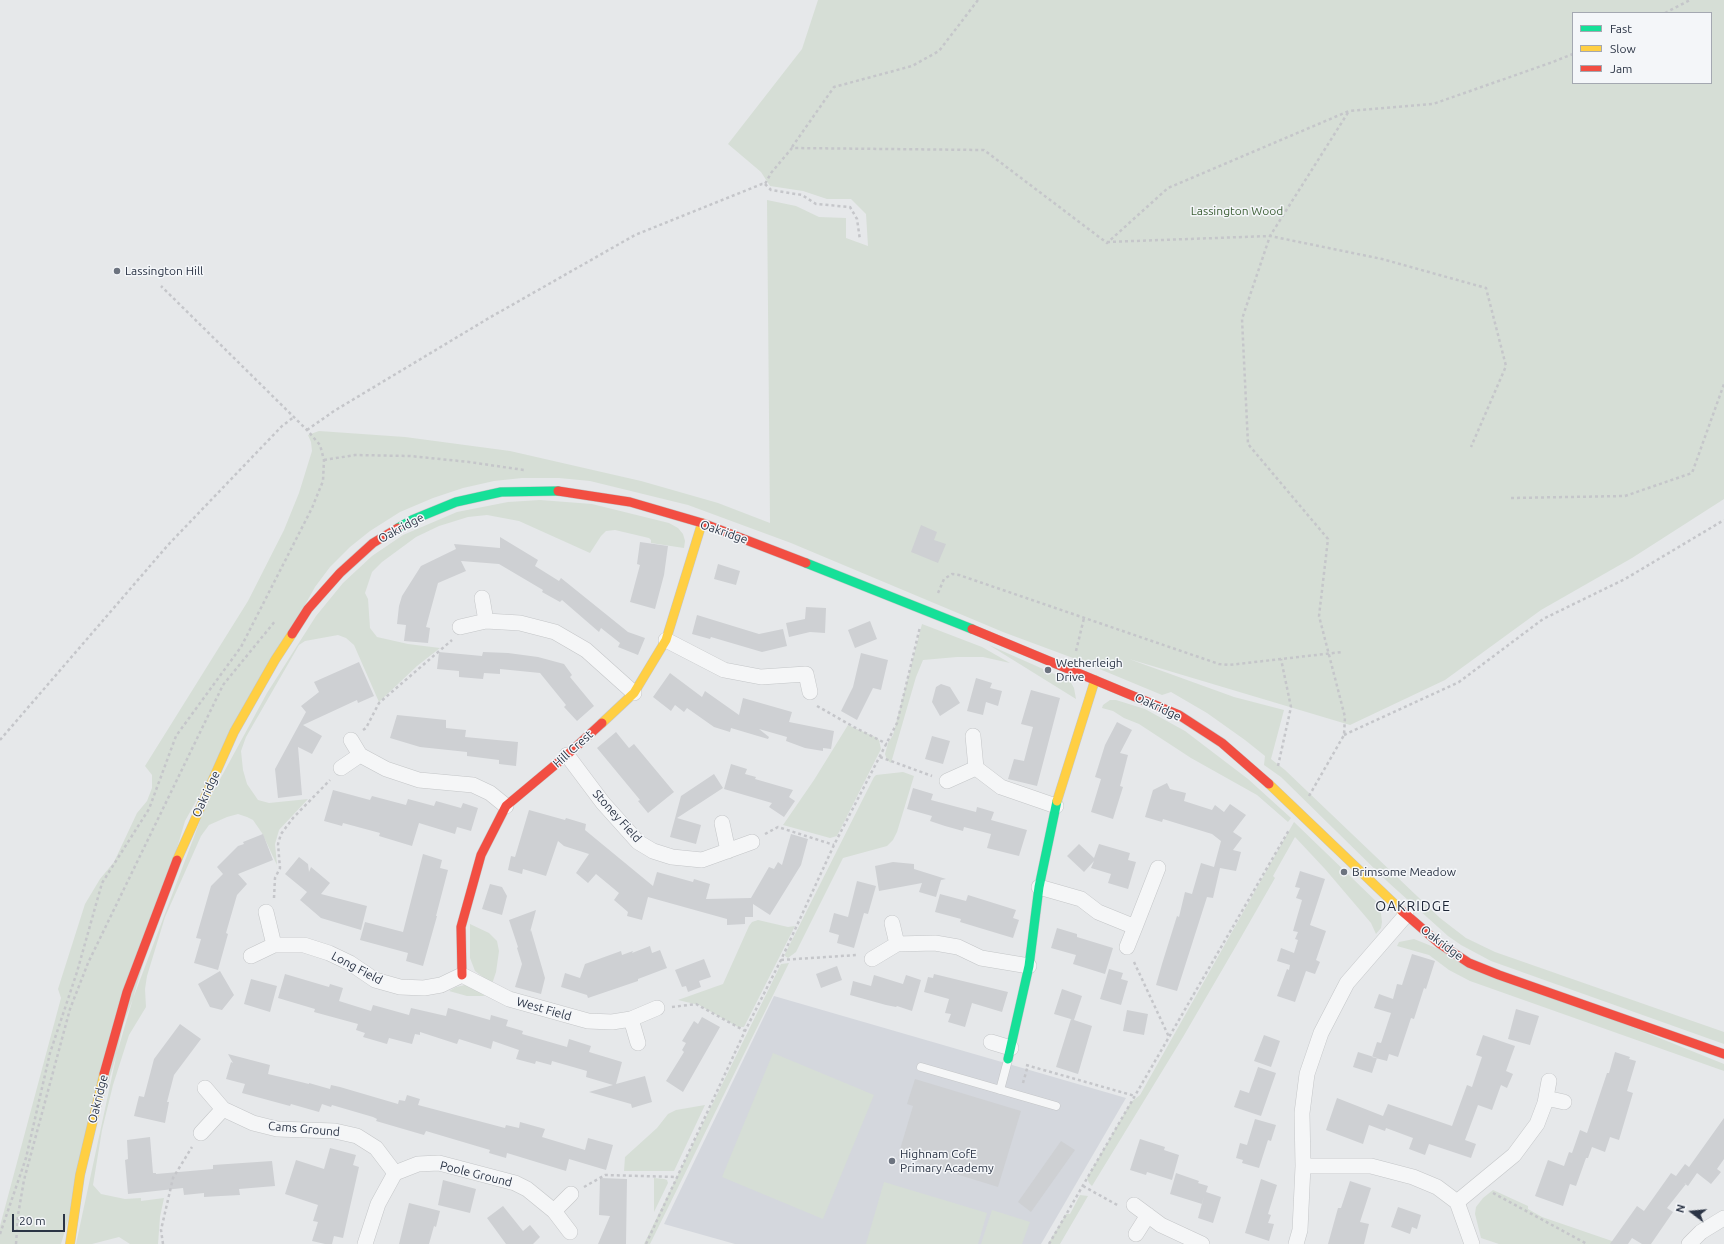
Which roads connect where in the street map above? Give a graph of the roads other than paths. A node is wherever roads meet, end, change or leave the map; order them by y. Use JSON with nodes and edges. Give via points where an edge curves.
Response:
{"nodes":[{"id":1,"x":702,"y":523,"type":"junction"},
{"id":2,"x":482,"y":598,"type":"dead end"},
{"id":3,"x":486,"y":622,"type":"junction"},
{"id":4,"x":460,"y":627,"type":"road end"},
{"id":5,"x":666,"y":640,"type":"junction"},
{"id":6,"x":1095,"y":680,"type":"junction"},
{"id":7,"x":634,"y":692,"type":"junction"},
{"id":8,"x":810,"y":692,"type":"road end"},
{"id":9,"x":973,"y":736,"type":"dead end"},
{"id":10,"x":352,"y":740,"type":"road end"},
{"id":11,"x":360,"y":755,"type":"junction"},
{"id":12,"x":567,"y":755,"type":"junction"},
{"id":13,"x":341,"y":768,"type":"road end"},
{"id":14,"x":976,"y":768,"type":"junction"},
{"id":15,"x":947,"y":781,"type":"road end"},
{"id":16,"x":506,"y":806,"type":"junction"},
{"id":17,"x":1056,"y":806,"type":"junction"},
{"id":18,"x":722,"y":823,"type":"dead end"},
{"id":19,"x":752,"y":842,"type":"road end"},
{"id":20,"x":728,"y":851,"type":"junction"},
{"id":21,"x":1158,"y":868,"type":"dead end"},
{"id":22,"x":1039,"y":887,"type":"junction"},
{"id":23,"x":266,"y":912,"type":"road end"},
{"id":24,"x":1406,"y":915,"type":"junction"},
{"id":25,"x":892,"y":922,"type":"dead end"},
{"id":26,"x":1135,"y":927,"type":"junction"},
{"id":27,"x":897,"y":944,"type":"junction"},
{"id":28,"x":274,"y":945,"type":"junction"},
{"id":29,"x":1127,"y":947,"type":"road end"},
{"id":30,"x":251,"y":956,"type":"dead end"},
{"id":31,"x":872,"y":959,"type":"road end"},
{"id":32,"x":1029,"y":966,"type":"junction"},
{"id":33,"x":462,"y":975,"type":"junction"},
{"id":34,"x":657,"y":1008,"type":"road end"},
{"id":35,"x":631,"y":1019,"type":"junction"},
{"id":36,"x":991,"y":1042,"type":"dead end"},
{"id":37,"x":638,"y":1044,"type":"dead end"},
{"id":38,"x":1009,"y":1054,"type":"junction"},
{"id":39,"x":1724,"y":1054,"type":"edge"},
{"id":40,"x":921,"y":1067,"type":"dead end"},
{"id":41,"x":1549,"y":1081,"type":"dead end"},
{"id":42,"x":205,"y":1088,"type":"dead end"},
{"id":43,"x":1000,"y":1090,"type":"junction"},
{"id":44,"x":1546,"y":1098,"type":"junction"},
{"id":45,"x":1564,"y":1102,"type":"dead end"},
{"id":46,"x":1056,"y":1106,"type":"dead end"},
{"id":47,"x":223,"y":1109,"type":"junction"},
{"id":48,"x":201,"y":1132,"type":"road end"},
{"id":49,"x":1303,"y":1166,"type":"junction"},
{"id":50,"x":396,"y":1173,"type":"junction"},
{"id":51,"x":571,"y":1194,"type":"road end"},
{"id":52,"x":1457,"y":1202,"type":"junction"},
{"id":53,"x":1129,"y":1207,"type":"road end"},
{"id":54,"x":554,"y":1211,"type":"junction"},
{"id":55,"x":1148,"y":1216,"type":"junction"},
{"id":56,"x":1724,"y":1218,"type":"edge"},
{"id":57,"x":570,"y":1232,"type":"dead end"},
{"id":58,"x":1136,"y":1234,"type":"dead end"},
{"id":59,"x":70,"y":1244,"type":"edge"},
{"id":60,"x":365,"y":1244,"type":"edge"},
{"id":61,"x":1202,"y":1244,"type":"edge"},
{"id":62,"x":1296,"y":1244,"type":"edge"},
{"id":63,"x":1472,"y":1244,"type":"edge"},
{"id":64,"x":1689,"y":1244,"type":"edge"}],
"edges":[{"from":1,"to":5,"type":"street","name":"Hill Crest"},
{"from":1,"to":6,"type":"street","name":"Oakridge","via":[[928,610]]},
{"from":1,"to":59,"type":"street","name":"Oakridge","via":[[630,502],[563,491],[501,492],[456,502],[412,520],[373,543],[340,573],[308,609],[234,732],[180,852],[125,1000],[98,1096],[80,1175]]},
{"from":2,"to":3,"type":"street"},
{"from":3,"to":4,"type":"street"},
{"from":3,"to":7,"type":"street","via":[[520,623],[554,632],[586,650]]},
{"from":5,"to":7,"type":"street","name":"Hill Crest"},
{"from":5,"to":8,"type":"street","via":[[724,670],[761,677],[806,674]]},
{"from":6,"to":17,"type":"street"},
{"from":6,"to":24,"type":"street","name":"Oakridge","via":[[1151,702],[1222,743],[1300,811]]},
{"from":7,"to":12,"type":"street","name":"Hill Crest"},
{"from":9,"to":14,"type":"street"},
{"from":10,"to":11,"type":"street"},
{"from":11,"to":13,"type":"street"},
{"from":11,"to":16,"type":"street","via":[[386,769],[419,780],[473,784]]},
{"from":12,"to":16,"type":"street","name":"Hill Crest"},
{"from":12,"to":20,"type":"street","name":"Stoney Field","via":[[608,808],[638,842],[648,848],[672,857],[702,860]]},
{"from":14,"to":15,"type":"street"},
{"from":14,"to":17,"type":"street","via":[[1001,787]]},
{"from":16,"to":33,"type":"street","name":"Hill Crest","via":[[480,855],[460,927]]},
{"from":17,"to":22,"type":"street"},
{"from":18,"to":20,"type":"street"},
{"from":19,"to":20,"type":"street","name":"Stoney Field"},
{"from":21,"to":26,"type":"street"},
{"from":22,"to":26,"type":"street","via":[[1081,899],[1098,912]]},
{"from":22,"to":32,"type":"street"},
{"from":23,"to":28,"type":"street"},
{"from":24,"to":39,"type":"street","name":"Oakridge","via":[[1440,944],[1469,963]]},
{"from":24,"to":49,"type":"street","via":[[1347,982],[1321,1033],[1307,1074],[1302,1113]]},
{"from":25,"to":27,"type":"street"},
{"from":26,"to":29,"type":"street"},
{"from":27,"to":31,"type":"street"},
{"from":27,"to":32,"type":"street","via":[[935,943],[958,947],[981,958]]},
{"from":28,"to":30,"type":"street","name":"Long Field"},
{"from":28,"to":33,"type":"street","name":"Long Field","via":[[304,945],[329,953],[376,980],[400,988],[441,985]]},
{"from":32,"to":38,"type":"street"},
{"from":33,"to":35,"type":"street","name":"West Field","via":[[509,999],[588,1021],[612,1022]]},
{"from":34,"to":35,"type":"street","name":"West Field"},
{"from":35,"to":37,"type":"street"},
{"from":36,"to":38,"type":"street"},
{"from":38,"to":43,"type":"lane"},
{"from":40,"to":43,"type":"lane"},
{"from":41,"to":44,"type":"street"},
{"from":42,"to":47,"type":"street","name":"Cams Ground"},
{"from":43,"to":46,"type":"lane"},
{"from":44,"to":45,"type":"street"},
{"from":44,"to":52,"type":"street","via":[[1537,1124],[1514,1155]]},
{"from":47,"to":48,"type":"street"},
{"from":47,"to":50,"type":"street","name":"Cams Ground","via":[[253,1123],[277,1129],[335,1131],[357,1136],[376,1148]]},
{"from":49,"to":52,"type":"street","via":[[1371,1166],[1413,1177],[1437,1187]]},
{"from":49,"to":62,"type":"street","via":[[1300,1230]]},
{"from":50,"to":54,"type":"street","name":"Poole Ground","via":[[418,1164],[439,1163],[515,1183],[528,1189]]},
{"from":50,"to":60,"type":"street","via":[[378,1204]]},
{"from":51,"to":54,"type":"street"},
{"from":52,"to":63,"type":"street"},
{"from":53,"to":55,"type":"street"},
{"from":54,"to":57,"type":"street","name":"Poole Ground"},
{"from":55,"to":58,"type":"street"},
{"from":55,"to":61,"type":"street","via":[[1161,1225]]},
{"from":56,"to":64,"type":"street","via":[[1701,1232]]}]}
